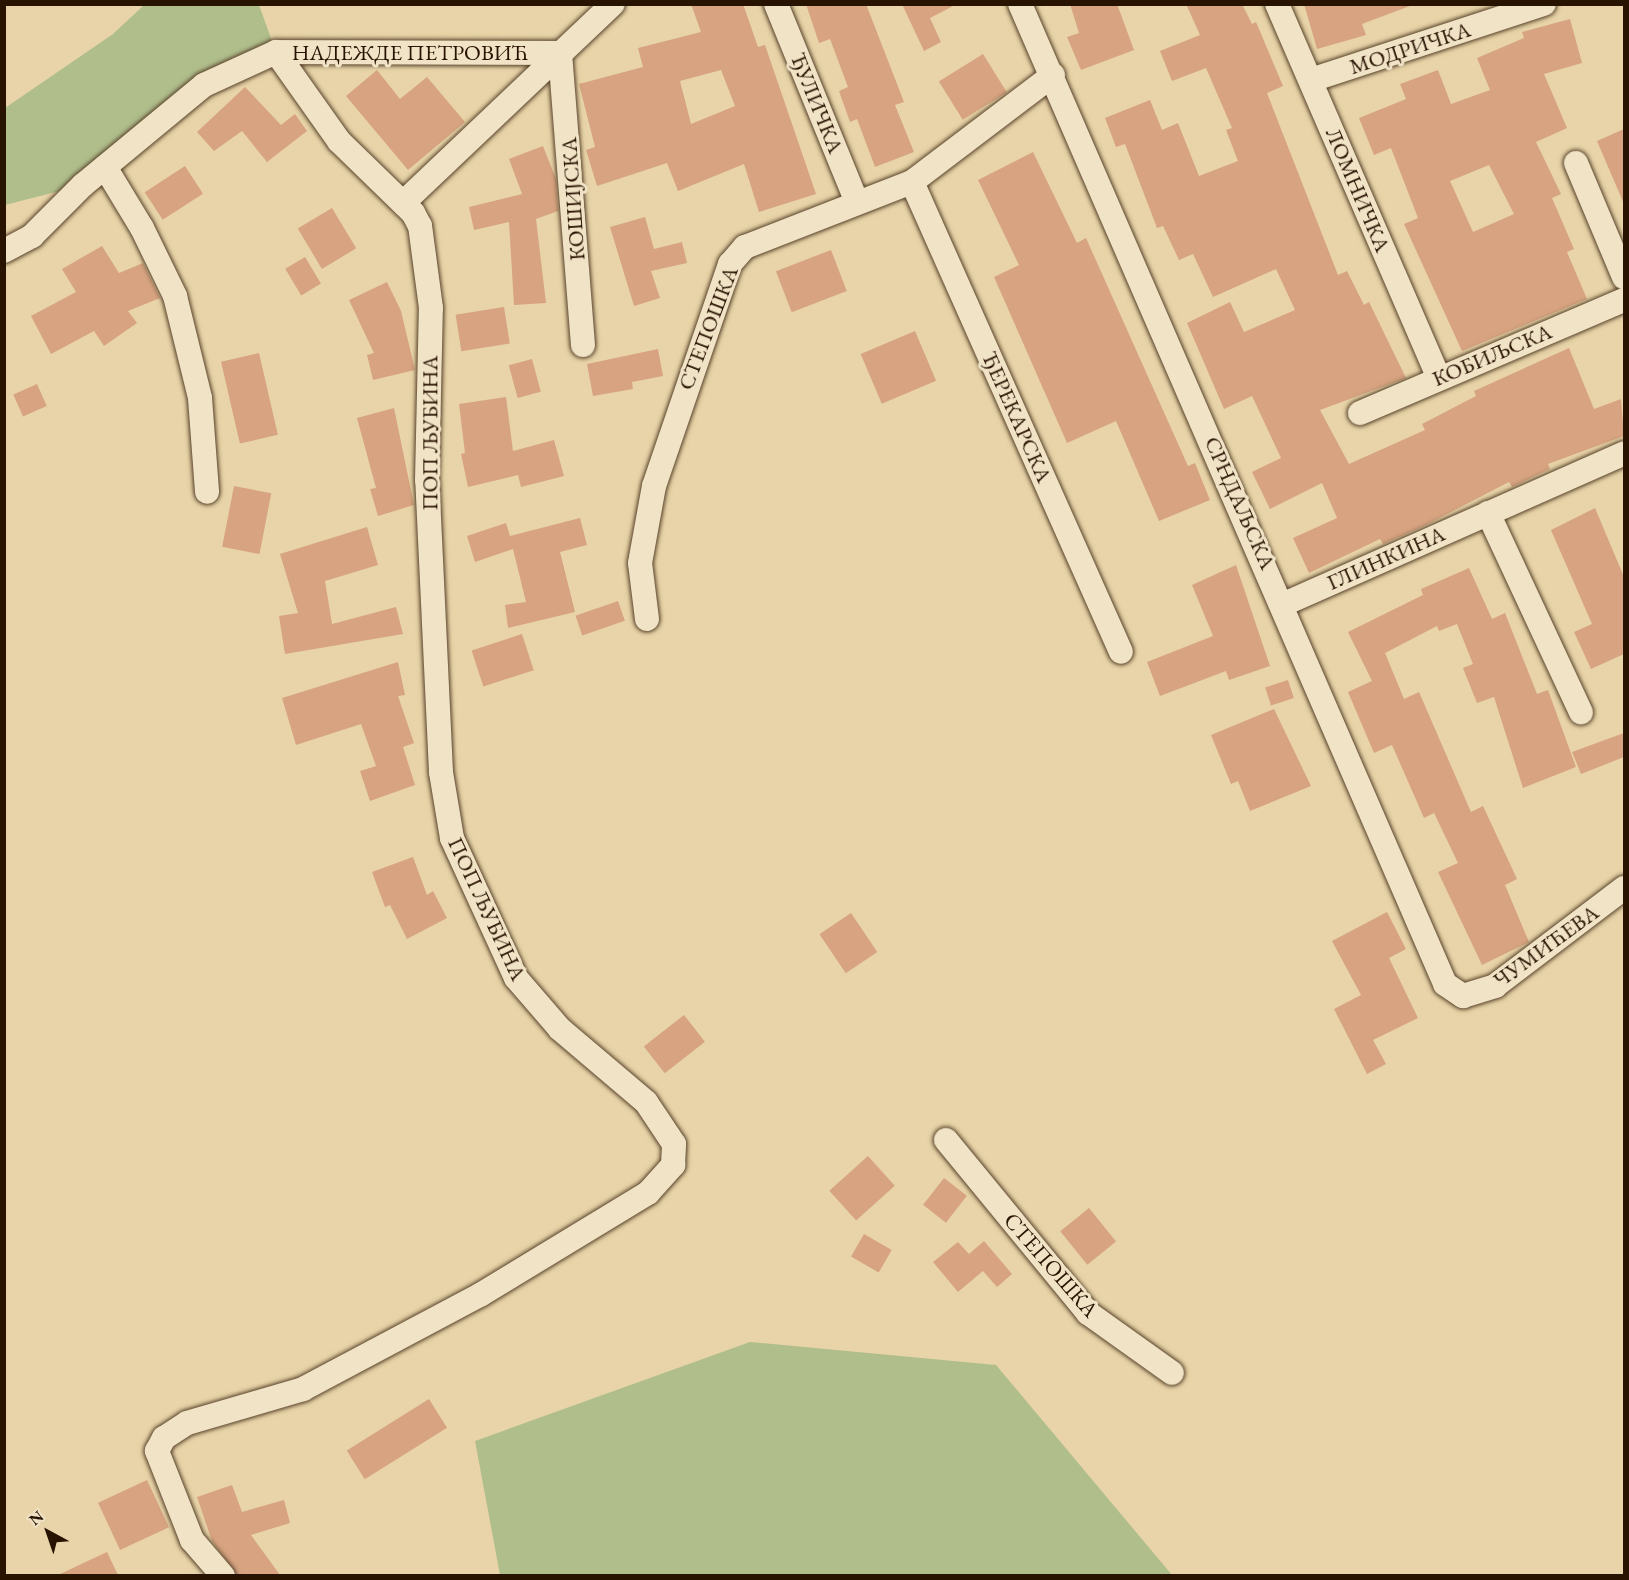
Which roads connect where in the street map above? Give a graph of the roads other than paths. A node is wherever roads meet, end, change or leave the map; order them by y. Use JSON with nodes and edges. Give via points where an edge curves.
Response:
{"nodes":[{"id":1,"x":612,"y":4,"type":"edge"},
{"id":2,"x":776,"y":4,"type":"edge"},
{"id":3,"x":1020,"y":4,"type":"edge"},
{"id":4,"x":1277,"y":4,"type":"edge"},
{"id":5,"x":1544,"y":4,"type":"edge"},
{"id":6,"x":276,"y":52,"type":"junction"},
{"id":7,"x":560,"y":53,"type":"junction"},
{"id":8,"x":1053,"y":75,"type":"junction"},
{"id":9,"x":1311,"y":80,"type":"junction"},
{"id":10,"x":1576,"y":163,"type":"dead end"},
{"id":11,"x":105,"y":167,"type":"junction"},
{"id":12,"x":912,"y":182,"type":"junction"},
{"id":13,"x":857,"y":202,"type":"junction"},
{"id":14,"x":403,"y":203,"type":"junction"},
{"id":15,"x":4,"y":251,"type":"edge"},
{"id":16,"x":1624,"y":277,"type":"edge"},
{"id":17,"x":1624,"y":300,"type":"edge"},
{"id":18,"x":583,"y":345,"type":"dead end"},
{"id":19,"x":1438,"y":376,"type":"junction"},
{"id":20,"x":1360,"y":413,"type":"dead end"},
{"id":21,"x":1624,"y":453,"type":"edge"},
{"id":22,"x":207,"y":492,"type":"dead end"},
{"id":23,"x":1488,"y":513,"type":"junction"},
{"id":24,"x":1284,"y":604,"type":"junction"},
{"id":25,"x":647,"y":619,"type":"dead end"},
{"id":26,"x":1121,"y":652,"type":"dead end"},
{"id":27,"x":1581,"y":712,"type":"dead end"},
{"id":28,"x":1624,"y":888,"type":"edge"},
{"id":29,"x":1463,"y":996,"type":"joint"},
{"id":30,"x":946,"y":1140,"type":"dead end"},
{"id":31,"x":1172,"y":1373,"type":"dead end"},
{"id":32,"x":223,"y":1575,"type":"edge"}],
"edges":[{"from":1,"to":7,"type":"street","name":"НАДЕЖДЕ ПЕТРОВИЋ"},
{"from":2,"to":13,"type":"street","name":"ЂУЛИЧКА"},
{"from":3,"to":8,"type":"street","name":"СРНДАЉСКА"},
{"from":4,"to":9,"type":"street","name":"ЛОМНИЧКА"},
{"from":5,"to":9,"type":"street","name":"МОДРИЧКА"},
{"from":6,"to":7,"type":"street","name":"НАДЕЖДЕ ПЕТРОВИЋ"},
{"from":6,"to":11,"type":"street","name":"НАДЕЖДЕ ПЕТРОВИЋ","via":[[204,85]]},
{"from":6,"to":14,"type":"street","name":"ПОП ЉУБИНА","via":[[339,141]]},
{"from":7,"to":14,"type":"street","name":"НАДЕЖДЕ ПЕТРОВИЋ"},
{"from":7,"to":18,"type":"street","name":"КОШИЈСКА"},
{"from":8,"to":12,"type":"street","name":"СТЕПОШКА"},
{"from":8,"to":24,"type":"street","name":"СРНДАЉСКА"},
{"from":9,"to":19,"type":"street","name":"ЛОМНИЧКА"},
{"from":10,"to":16,"type":"street"},
{"from":11,"to":15,"type":"street","name":"НАДЕЖДЕ ПЕТРОВИЋ","via":[[32,236]]},
{"from":11,"to":22,"type":"street","via":[[142,228],[175,297],[200,398]]},
{"from":12,"to":13,"type":"street","name":"СТЕПОШКА"},
{"from":12,"to":26,"type":"street","name":"ЂЕРЕКАРСКА"},
{"from":13,"to":25,"type":"street","name":"СТЕПОШКА","via":[[745,247],[730,264],[654,486],[640,563]]},
{"from":14,"to":32,"type":"street","name":"ПОП ЉУБИНА","via":[[420,226],[432,308],[427,480],[447,821],[516,978],[560,1029],[646,1102],[674,1144],[673,1164],[648,1192],[480,1295],[303,1389],[188,1423],[164,1438],[157,1451],[192,1540]]},
{"from":17,"to":19,"type":"street","name":"КОБИЉСКА"},
{"from":19,"to":20,"type":"street","name":"КОБИЉСКА"},
{"from":21,"to":23,"type":"street","name":"ГЛИНКИНА"},
{"from":23,"to":24,"type":"street","name":"ГЛИНКИНА"},
{"from":23,"to":27,"type":"street"},
{"from":24,"to":29,"type":"street","name":"СРНДАЉСКА","via":[[1433,963],[1453,993]]},
{"from":28,"to":29,"type":"street","name":"ЧУМИЋЕВА","via":[[1495,986]]},
{"from":30,"to":31,"type":"street","name":"СТЕПОШКА","via":[[1088,1313]]}]}
